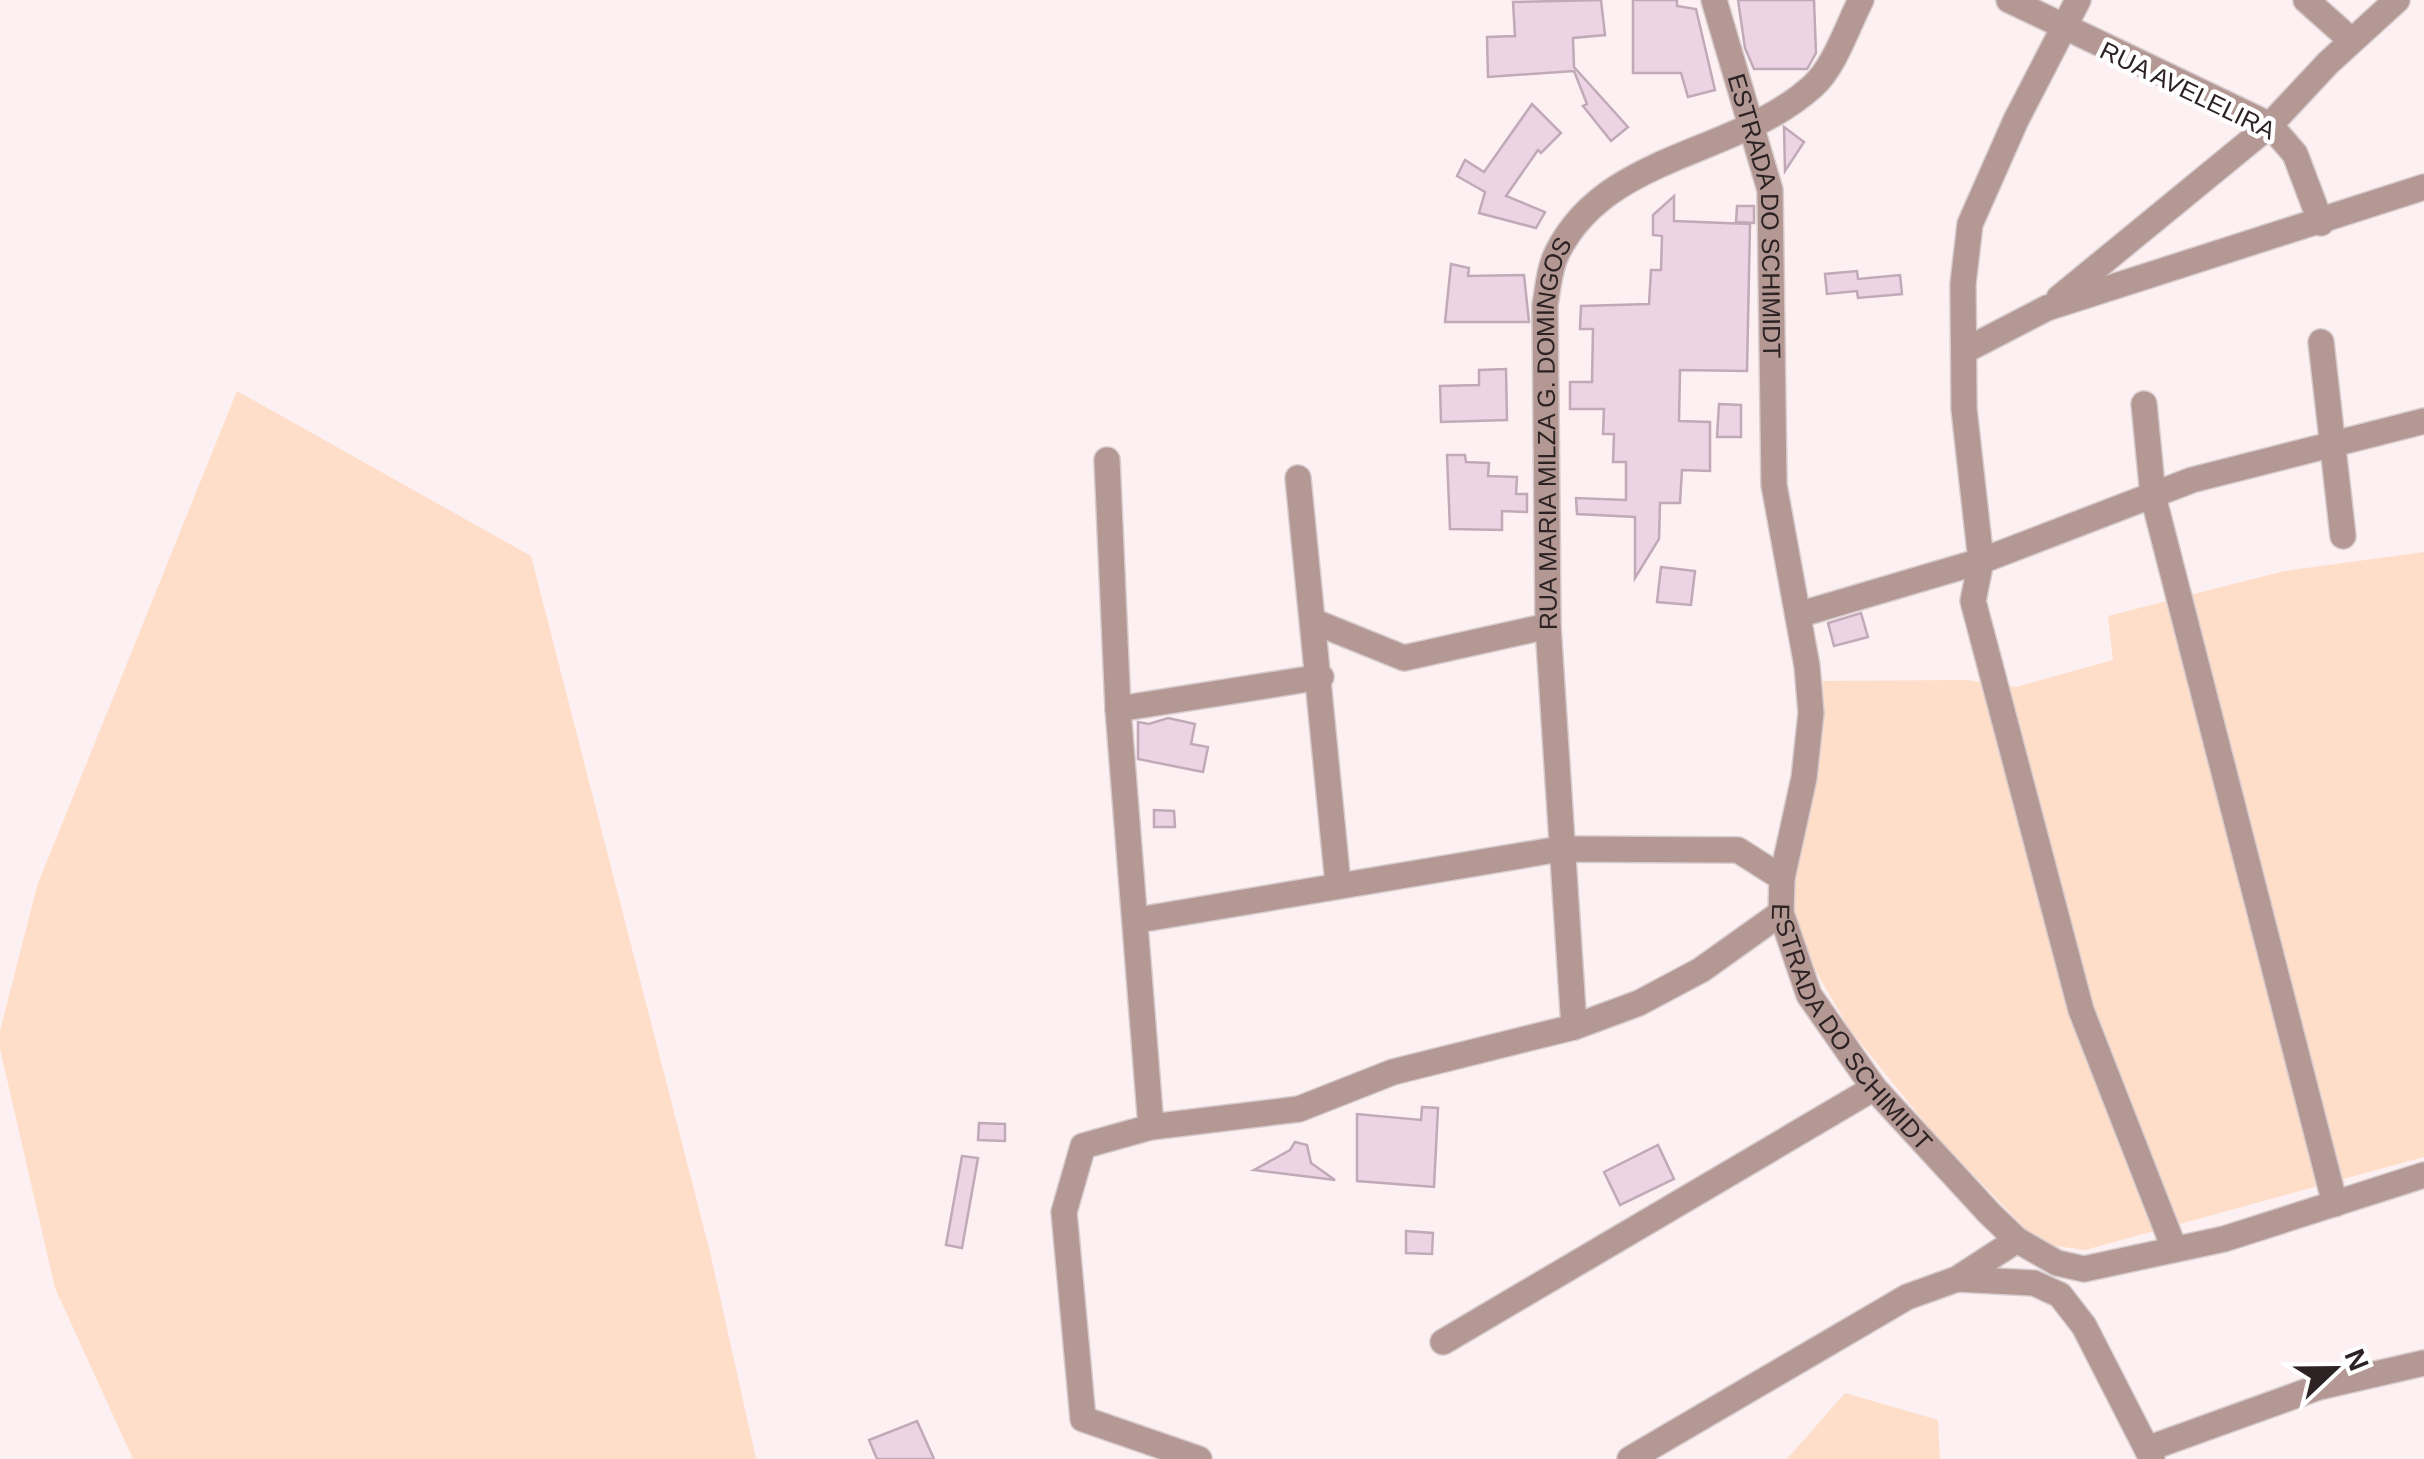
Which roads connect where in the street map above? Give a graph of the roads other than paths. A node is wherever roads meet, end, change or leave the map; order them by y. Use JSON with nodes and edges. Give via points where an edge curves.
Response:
{"nodes":[{"id":1,"x":1714,"y":0,"type":"edge"},
{"id":2,"x":1861,"y":0,"type":"edge"},
{"id":3,"x":2010,"y":0,"type":"edge"},
{"id":4,"x":2078,"y":0,"type":"edge"},
{"id":5,"x":2306,"y":0,"type":"edge"},
{"id":6,"x":2398,"y":0,"type":"edge"},
{"id":7,"x":2064,"y":28,"type":"junction"},
{"id":8,"x":2351,"y":40,"type":"junction"},
{"id":9,"x":2270,"y":125,"type":"junction"},
{"id":10,"x":1753,"y":128,"type":"junction"},
{"id":11,"x":2424,"y":187,"type":"edge"},
{"id":12,"x":2321,"y":222,"type":"junction"},
{"id":13,"x":2048,"y":308,"type":"junction"},
{"id":14,"x":2320,"y":342,"type":"dead end"},
{"id":15,"x":1966,"y":350,"type":"junction"},
{"id":16,"x":2144,"y":404,"type":"dead end"},
{"id":17,"x":2424,"y":422,"type":"edge"},
{"id":18,"x":2330,"y":448,"type":"junction"},
{"id":19,"x":1107,"y":460,"type":"dead end"},
{"id":20,"x":1298,"y":478,"type":"dead end"},
{"id":21,"x":2153,"y":496,"type":"junction"},
{"id":22,"x":2344,"y":536,"type":"dead end"},
{"id":23,"x":1981,"y":561,"type":"junction"},
{"id":24,"x":1798,"y":616,"type":"junction"},
{"id":25,"x":1314,"y":622,"type":"junction"},
{"id":26,"x":1548,"y":626,"type":"junction"},
{"id":27,"x":1320,"y":676,"type":"junction"},
{"id":28,"x":1118,"y":710,"type":"junction"},
{"id":29,"x":1560,"y":848,"type":"junction"},
{"id":30,"x":1782,"y":878,"type":"junction"},
{"id":31,"x":1338,"y":884,"type":"junction"},
{"id":32,"x":1781,"y":913,"type":"junction"},
{"id":33,"x":1138,"y":920,"type":"junction"},
{"id":34,"x":1574,"y":1027,"type":"junction"},
{"id":35,"x":1874,"y":1088,"type":"junction"},
{"id":36,"x":1151,"y":1127,"type":"junction"},
{"id":37,"x":2424,"y":1175,"type":"edge"},
{"id":38,"x":2336,"y":1204,"type":"junction"},
{"id":39,"x":2017,"y":1240,"type":"junction"},
{"id":40,"x":2174,"y":1248,"type":"junction"},
{"id":41,"x":1957,"y":1279,"type":"junction"},
{"id":42,"x":1443,"y":1342,"type":"dead end"},
{"id":43,"x":2424,"y":1363,"type":"edge"},
{"id":44,"x":2149,"y":1454,"type":"edge"},
{"id":45,"x":1199,"y":1459,"type":"edge"},
{"id":46,"x":1630,"y":1459,"type":"edge"}],
"edges":[{"from":1,"to":10,"type":"street","name":"ESTRADA DO SCHIMIDT"},
{"from":2,"to":10,"type":"street","name":"RUA MARIA MILZA G. DOMINGOS","via":[[1817,83]]},
{"from":3,"to":7,"type":"street","name":"RUA AVELELIRA"},
{"from":4,"to":7,"type":"street"},
{"from":5,"to":8,"type":"street"},
{"from":6,"to":8,"type":"street"},
{"from":7,"to":9,"type":"street","name":"RUA AVELELIRA"},
{"from":7,"to":15,"type":"street","via":[[1970,224],[1963,284]]},
{"from":8,"to":9,"type":"street"},
{"from":9,"to":12,"type":"street","name":"RUA AVELELIRA","via":[[2295,154]]},
{"from":9,"to":13,"type":"street"},
{"from":10,"to":24,"type":"street","name":"ESTRADA DO SCHIMIDT","via":[[1770,190],[1774,485]]},
{"from":10,"to":26,"type":"street","name":"RUA MARIA MILZA G. DOMINGOS","via":[[1678,155],[1609,192],[1579,216],[1554,257],[1545,306]]},
{"from":11,"to":12,"type":"street"},
{"from":12,"to":13,"type":"street"},
{"from":13,"to":15,"type":"street"},
{"from":14,"to":18,"type":"street"},
{"from":15,"to":23,"type":"street","via":[[1966,452]]},
{"from":16,"to":21,"type":"street"},
{"from":17,"to":18,"type":"street"},
{"from":18,"to":21,"type":"street","via":[[2192,480]]},
{"from":18,"to":22,"type":"street"},
{"from":19,"to":28,"type":"street"},
{"from":20,"to":25,"type":"street"},
{"from":21,"to":23,"type":"street"},
{"from":21,"to":38,"type":"street"},
{"from":23,"to":24,"type":"street"},
{"from":23,"to":40,"type":"street","via":[[1973,601],[2080,1010]]},
{"from":24,"to":30,"type":"street","name":"ESTRADA DO SCHIMIDT","via":[[1811,712]]},
{"from":25,"to":26,"type":"street","via":[[1404,658]]},
{"from":25,"to":27,"type":"street"},
{"from":26,"to":29,"type":"street","name":"RUA MARIA MILZA G. DOMINGOS"},
{"from":27,"to":28,"type":"street"},
{"from":27,"to":31,"type":"street"},
{"from":28,"to":33,"type":"street"},
{"from":29,"to":30,"type":"street","via":[[1738,850]]},
{"from":29,"to":31,"type":"street"},
{"from":29,"to":34,"type":"street","name":"RUA MARIA MILZA G. DOMINGOS"},
{"from":30,"to":32,"type":"street","name":"ESTRADA DO SCHIMIDT"},
{"from":31,"to":33,"type":"street"},
{"from":32,"to":34,"type":"street","via":[[1700,970]]},
{"from":32,"to":35,"type":"street","name":"ESTRADA DO SCHIMIDT","via":[[1809,995]]},
{"from":33,"to":36,"type":"street"},
{"from":34,"to":36,"type":"street","via":[[1393,1072],[1299,1109]]},
{"from":35,"to":39,"type":"street","name":"ESTRADA DO SCHIMIDT"},
{"from":35,"to":42,"type":"street"},
{"from":36,"to":45,"type":"street","via":[[1083,1146],[1064,1212],[1080,1410],[1094,1426]]},
{"from":37,"to":38,"type":"street","name":"ESTRADA DO SCHIMIDT"},
{"from":38,"to":40,"type":"street","name":"ESTRADA DO SCHIMIDT"},
{"from":39,"to":40,"type":"street","name":"ESTRADA DO SCHIMIDT","via":[[2057,1263],[2084,1269]]},
{"from":39,"to":41,"type":"street"},
{"from":41,"to":44,"type":"street","via":[[2034,1283],[2060,1295],[2084,1326]]},
{"from":41,"to":46,"type":"street","via":[[1907,1298]]},
{"from":43,"to":44,"type":"street","via":[[2319,1388]]}]}
